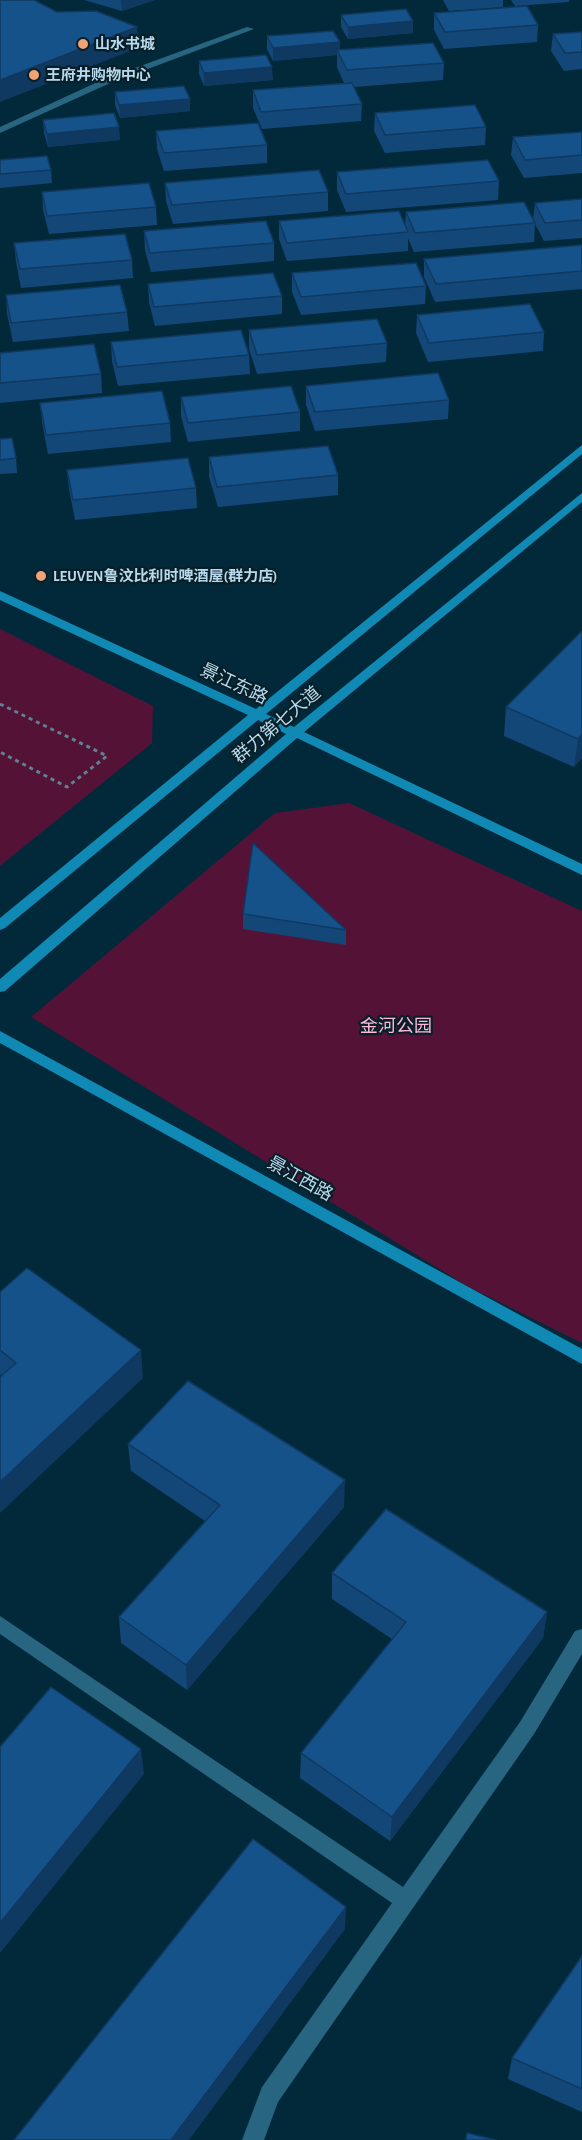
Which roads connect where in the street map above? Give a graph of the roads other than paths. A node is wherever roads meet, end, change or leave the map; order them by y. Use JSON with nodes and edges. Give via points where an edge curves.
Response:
{"nodes":[{"id":1,"x":250,"y":30,"type":"dead end"},
{"id":2,"x":0,"y":130,"type":"edge"},
{"id":3,"x":582,"y":448,"type":"edge"},
{"id":4,"x":582,"y":496,"type":"edge"},
{"id":5,"x":0,"y":595,"type":"edge"},
{"id":6,"x":256,"y":714,"type":"junction"},
{"id":7,"x":295,"y":733,"type":"junction"},
{"id":8,"x":582,"y":870,"type":"edge"},
{"id":9,"x":0,"y":925,"type":"edge"},
{"id":10,"x":0,"y":987,"type":"edge"},
{"id":11,"x":0,"y":1036,"type":"edge"},
{"id":12,"x":582,"y":1357,"type":"edge"},
{"id":13,"x":0,"y":1624,"type":"edge"},
{"id":14,"x":582,"y":1637,"type":"edge"},
{"id":15,"x":406,"y":1901,"type":"junction"},
{"id":16,"x":253,"y":2140,"type":"edge"}],
"edges":[{"from":1,"to":2,"type":"street","via":[[105,82]]},
{"from":3,"to":6,"type":"main road","name":"群力第七大道"},
{"from":4,"to":7,"type":"main road","name":"群力第七大道"},
{"from":5,"to":6,"type":"main road","name":"景江东路"},
{"from":6,"to":7,"type":"main road","name":"景江东路"},
{"from":6,"to":9,"type":"main road","name":"群力第七大道"},
{"from":7,"to":8,"type":"main road","name":"景江东路"},
{"from":7,"to":10,"type":"main road","name":"群力第七大道"},
{"from":11,"to":12,"type":"main road","name":"景江西路"},
{"from":13,"to":15,"type":"street"},
{"from":14,"to":15,"type":"street","via":[[527,1728]]},
{"from":15,"to":16,"type":"street","via":[[270,2095]]}]}
